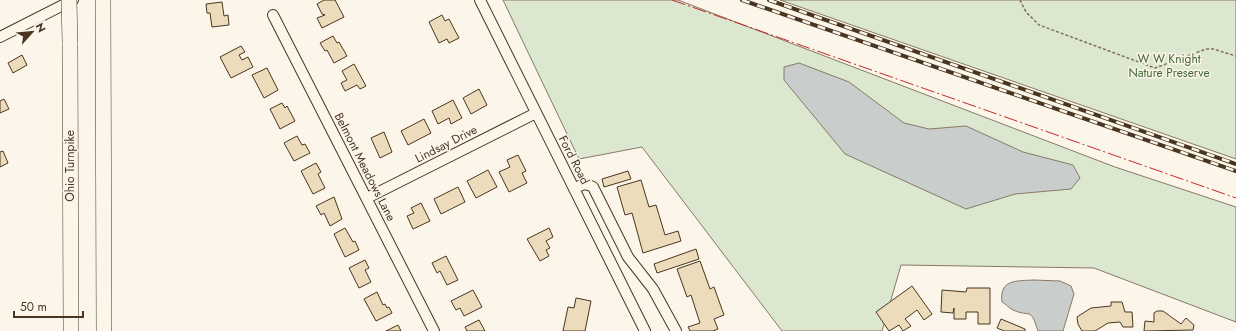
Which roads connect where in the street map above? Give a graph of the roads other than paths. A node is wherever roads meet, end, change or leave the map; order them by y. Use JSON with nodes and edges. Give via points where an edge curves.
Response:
{"nodes":[{"id":1,"x":69,"y":0,"type":"edge"},
{"id":2,"x":73,"y":0,"type":"edge"},
{"id":3,"x":103,"y":0,"type":"edge"},
{"id":4,"x":480,"y":0,"type":"edge"},
{"id":5,"x":273,"y":15,"type":"dead end"},
{"id":6,"x":0,"y":37,"type":"edge"},
{"id":7,"x":536,"y":113,"type":"junction"},
{"id":8,"x":574,"y":189,"type":"junction"},
{"id":9,"x":367,"y":198,"type":"junction"},
{"id":10,"x":71,"y":331,"type":"edge"},
{"id":11,"x":104,"y":331,"type":"edge"},
{"id":12,"x":434,"y":331,"type":"edge"},
{"id":13,"x":645,"y":331,"type":"edge"},
{"id":14,"x":676,"y":331,"type":"edge"}],
"edges":[{"from":1,"to":10,"type":"highway","name":"Ohio Turnpike","bridge":true},
{"from":2,"to":6,"type":"street"},
{"from":3,"to":11,"type":"highway"},
{"from":4,"to":7,"type":"street","name":"Ford Road"},
{"from":5,"to":9,"type":"street","name":"Belmont Meadows Lane"},
{"from":7,"to":8,"type":"street","name":"Ford Road"},
{"from":7,"to":9,"type":"street","name":"Lindsay Drive"},
{"from":8,"to":13,"type":"street","name":"Ford Road"},
{"from":8,"to":14,"type":"street","via":[[584,184],[593,187],[628,257],[653,289]]},
{"from":9,"to":12,"type":"street","name":"Belmont Meadows Lane"}]}
